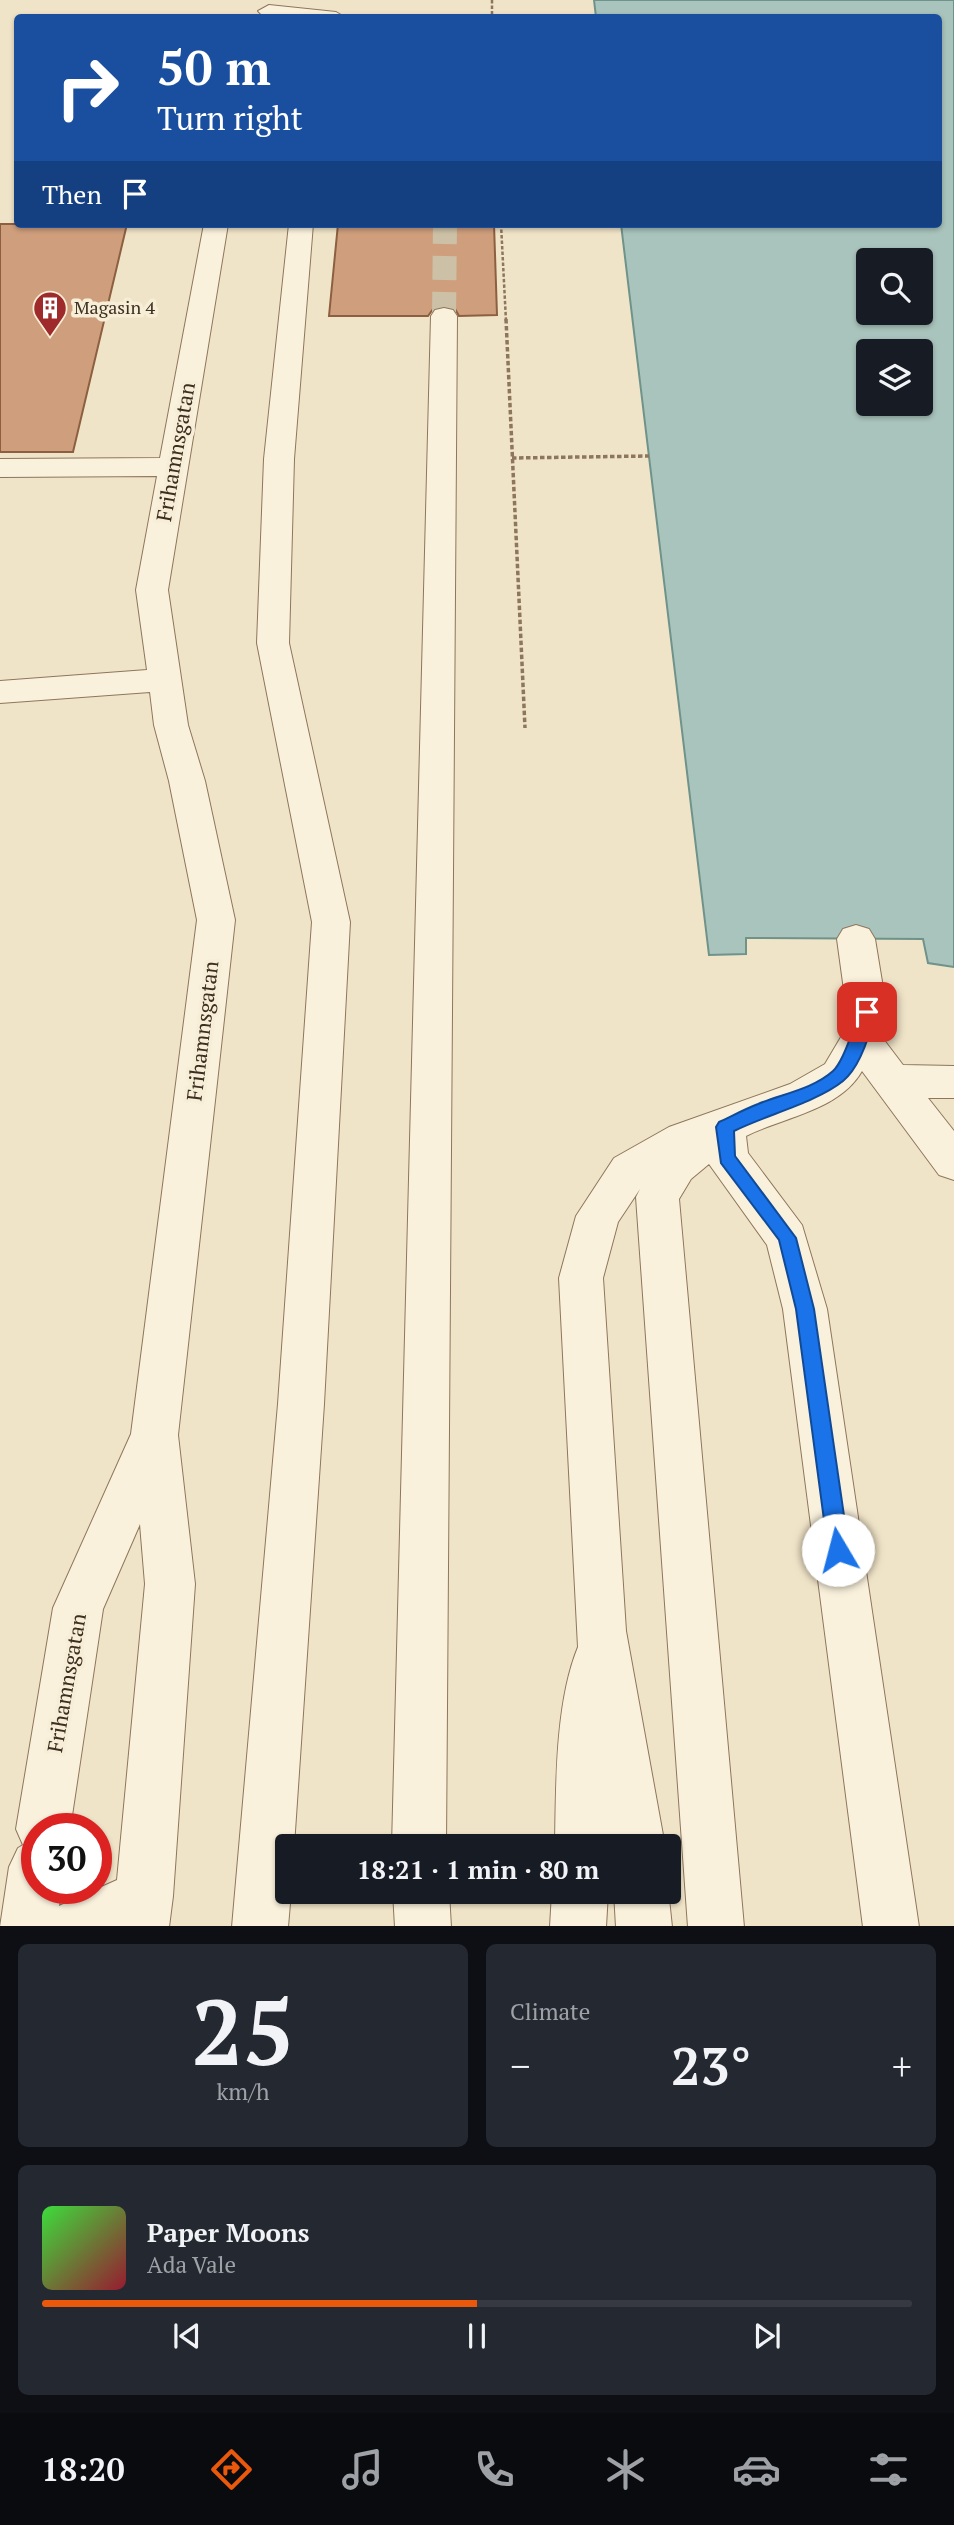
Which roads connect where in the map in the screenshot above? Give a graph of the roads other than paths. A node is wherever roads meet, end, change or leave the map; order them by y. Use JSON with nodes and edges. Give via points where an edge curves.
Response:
{"nodes":[{"id":1,"x":270,"y":11,"type":"edge"},
{"id":2,"x":298,"y":14,"type":"edge"},
{"id":3,"x":215,"y":228,"type":"edge"},
{"id":4,"x":301,"y":228,"type":"edge"},
{"id":5,"x":444,"y":316,"type":"tunnel mouth"},
{"id":6,"x":174,"y":467,"type":"junction"},
{"id":7,"x":0,"y":468,"type":"edge"},
{"id":8,"x":163,"y":680,"type":"junction"},
{"id":9,"x":0,"y":692,"type":"edge"},
{"id":10,"x":856,"y":939,"type":"dead end"},
{"id":11,"x":860,"y":1040,"type":"junction"},
{"id":12,"x":891,"y":1081,"type":"junction"},
{"id":13,"x":954,"y":1082,"type":"edge"},
{"id":14,"x":725,"y":1127,"type":"junction"},
{"id":15,"x":954,"y":1163,"type":"edge"},
{"id":16,"x":155,"y":1434,"type":"junction"},
{"id":17,"x":601,"y":1631,"type":"junction"},
{"id":18,"x":46,"y":1813,"type":"edge"},
{"id":19,"x":419,"y":1834,"type":"edge"},
{"id":20,"x":582,"y":1834,"type":"edge"},
{"id":21,"x":636,"y":1834,"type":"edge"},
{"id":22,"x":31,"y":1904,"type":"edge"},
{"id":23,"x":422,"y":1904,"type":"edge"},
{"id":24,"x":579,"y":1904,"type":"edge"},
{"id":25,"x":643,"y":1904,"type":"edge"},
{"id":26,"x":143,"y":1911,"type":"edge"},
{"id":27,"x":27,"y":1926,"type":"edge"},
{"id":28,"x":80,"y":1926,"type":"edge"},
{"id":29,"x":260,"y":1926,"type":"edge"},
{"id":30,"x":423,"y":1926,"type":"edge"},
{"id":31,"x":578,"y":1926,"type":"edge"},
{"id":32,"x":644,"y":1926,"type":"edge"},
{"id":33,"x":716,"y":1926,"type":"edge"},
{"id":34,"x":891,"y":1926,"type":"edge"}],
"edges":[{"from":1,"to":2,"type":"street"},
{"from":3,"to":6,"type":"street","name":"Frihamnsgatan"},
{"from":4,"to":29,"type":"street","via":[[279,459],[273,643],[331,922],[301,1404]]},
{"from":5,"to":19,"type":"street"},
{"from":6,"to":7,"type":"street"},
{"from":6,"to":8,"type":"street","name":"Frihamnsgatan","via":[[152,590]]},
{"from":8,"to":9,"type":"street"},
{"from":8,"to":16,"type":"street","name":"Frihamnsgatan","via":[[216,920]]},
{"from":10,"to":11,"type":"street","via":[[867,1012]]},
{"from":11,"to":12,"type":"street"},
{"from":11,"to":14,"type":"street","via":[[839,1075],[803,1096]]},
{"from":12,"to":13,"type":"street"},
{"from":12,"to":15,"type":"street"},
{"from":14,"to":17,"type":"street","via":[[684,1139],[629,1170],[598,1216],[581,1278]]},
{"from":14,"to":33,"type":"street","via":[[676,1167],[657,1197]]},
{"from":14,"to":34,"type":"street","via":[[727,1158],[788,1238],[805,1309]]},
{"from":16,"to":18,"type":"street","name":"Frihamnsgatan","via":[[78,1608]]},
{"from":16,"to":26,"type":"street","via":[[170,1584]]},
{"from":17,"to":20,"type":"street","via":[[583,1764]]},
{"from":17,"to":21,"type":"street"},
{"from":22,"to":27,"type":"street"},
{"from":23,"to":30,"type":"street"},
{"from":24,"to":31,"type":"street"},
{"from":25,"to":32,"type":"street"},
{"from":26,"to":28,"type":"street"}]}
